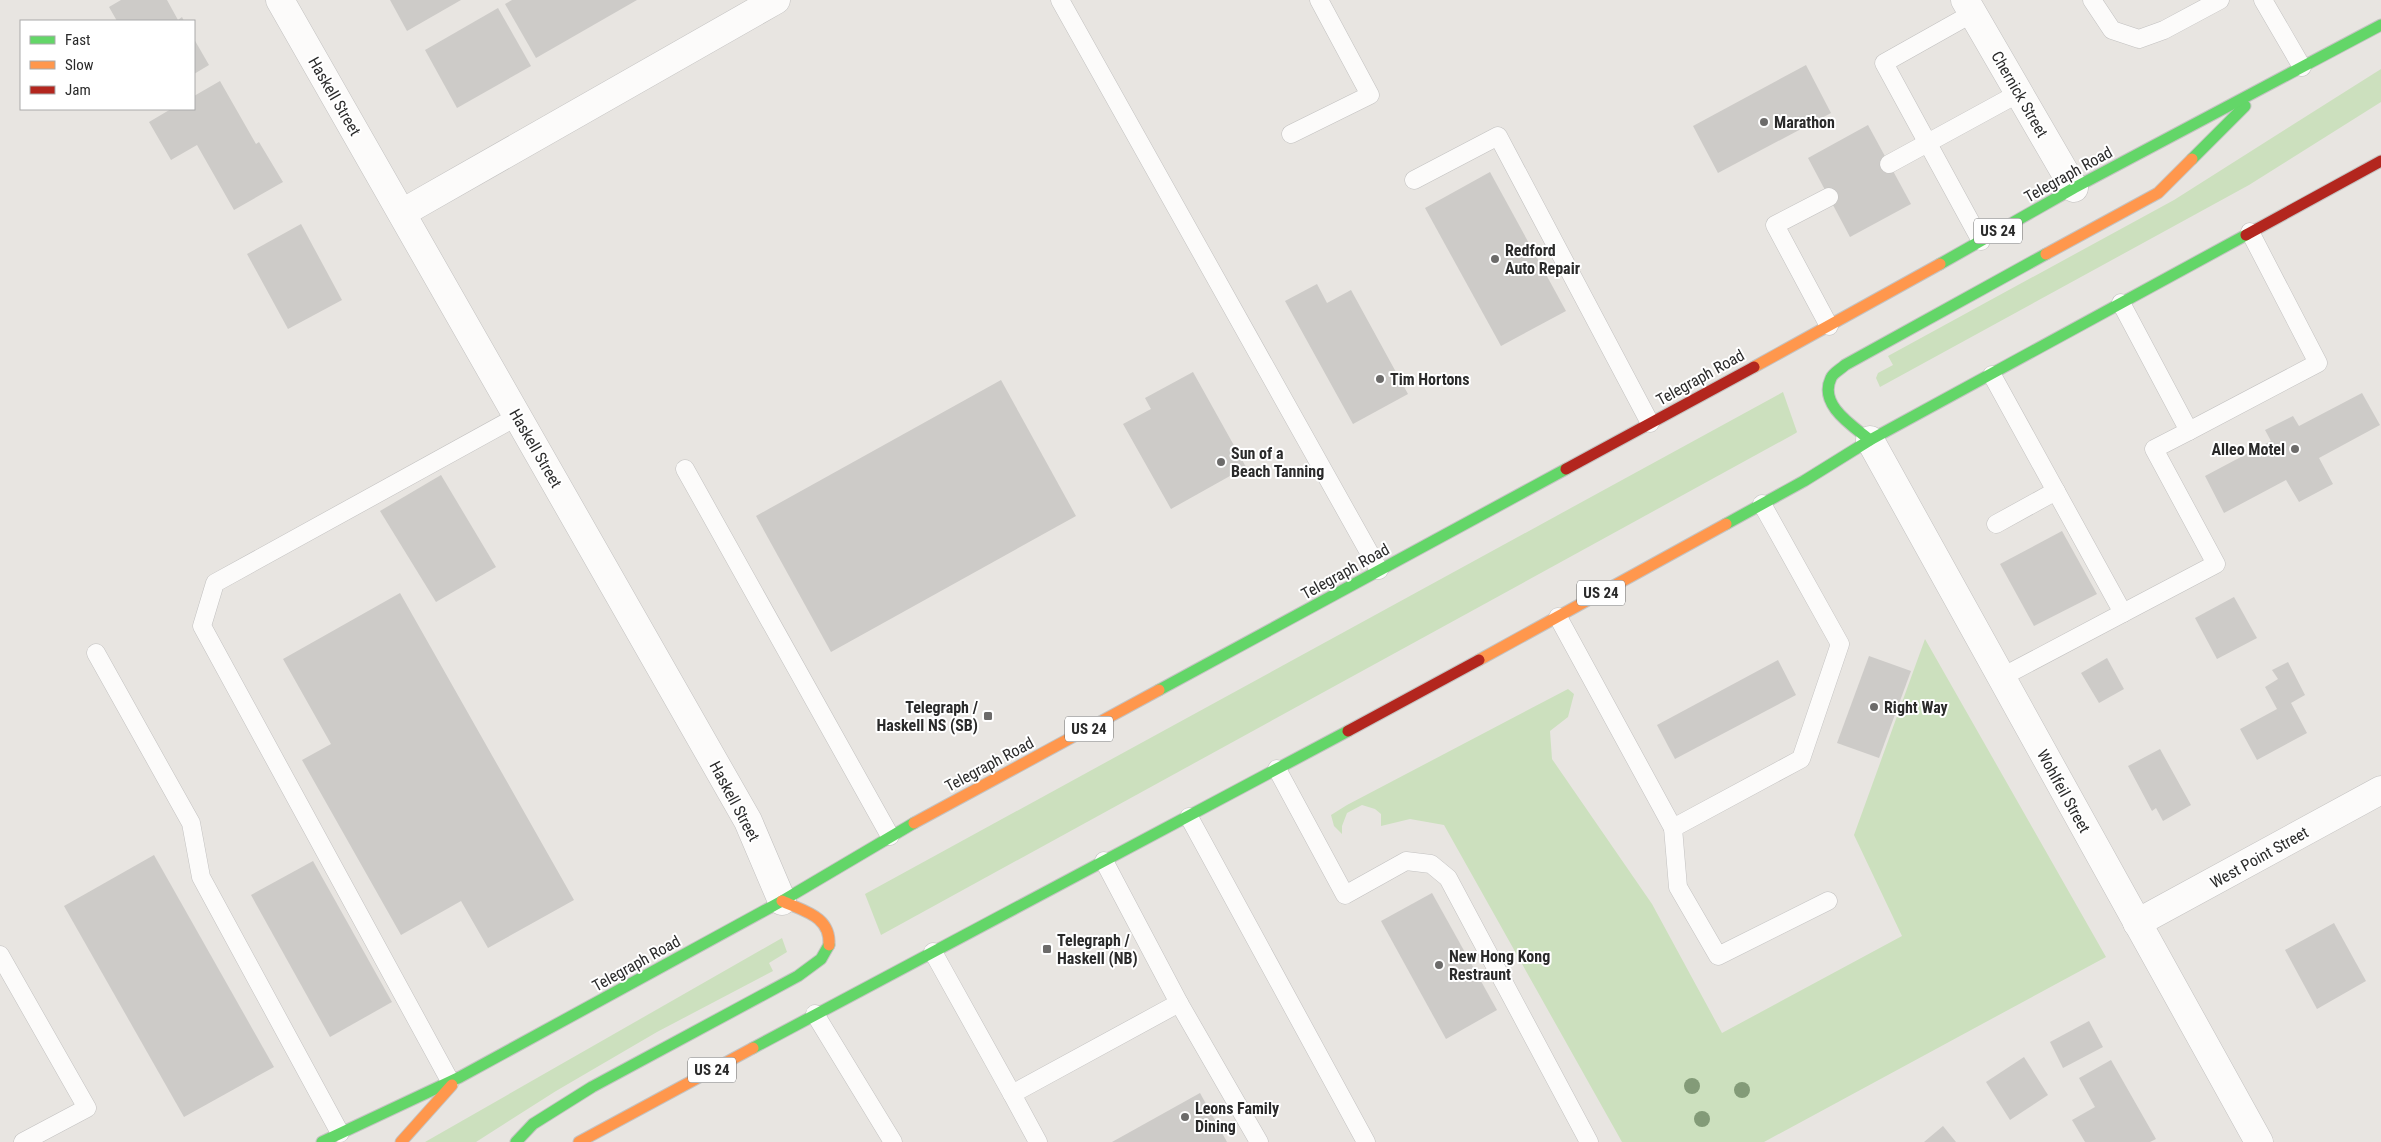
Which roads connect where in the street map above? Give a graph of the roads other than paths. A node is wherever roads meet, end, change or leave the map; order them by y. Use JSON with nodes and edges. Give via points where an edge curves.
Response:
{"nodes":[{"id":1,"x":280,"y":0,"type":"edge"},
{"id":2,"x":776,"y":0,"type":"edge"},
{"id":3,"x":1060,"y":0,"type":"edge"},
{"id":4,"x":1319,"y":0,"type":"edge"},
{"id":5,"x":2092,"y":0,"type":"edge"},
{"id":6,"x":2220,"y":0,"type":"edge"},
{"id":7,"x":2263,"y":0,"type":"edge"},
{"id":8,"x":1969,"y":6,"type":"edge"},
{"id":9,"x":2381,"y":24,"type":"edge"},
{"id":10,"x":2302,"y":67,"type":"junction"},
{"id":11,"x":2266,"y":86,"type":"junction"},
{"id":12,"x":2020,"y":93,"type":"junction"},
{"id":13,"x":1291,"y":134,"type":"dead end"},
{"id":14,"x":1928,"y":143,"type":"junction"},
{"id":15,"x":2378,"y":157,"type":"edge"},
{"id":16,"x":1889,"y":164,"type":"dead end"},
{"id":17,"x":1414,"y":180,"type":"dead end"},
{"id":18,"x":2074,"y":188,"type":"junction"},
{"id":19,"x":1829,"y":197,"type":"dead end"},
{"id":20,"x":402,"y":213,"type":"junction"},
{"id":21,"x":2250,"y":232,"type":"junction"},
{"id":22,"x":1981,"y":240,"type":"junction"},
{"id":23,"x":2121,"y":303,"type":"junction"},
{"id":24,"x":1829,"y":326,"type":"junction"},
{"id":25,"x":1992,"y":374,"type":"junction"},
{"id":26,"x":518,"y":416,"type":"junction"},
{"id":27,"x":1650,"y":423,"type":"junction"},
{"id":28,"x":2189,"y":431,"type":"junction"},
{"id":29,"x":1870,"y":440,"type":"junction"},
{"id":30,"x":685,"y":469,"type":"dead end"},
{"id":31,"x":2056,"y":491,"type":"junction"},
{"id":32,"x":1762,"y":504,"type":"junction"},
{"id":33,"x":1996,"y":524,"type":"dead end"},
{"id":34,"x":1379,"y":570,"type":"junction"},
{"id":35,"x":2123,"y":613,"type":"junction"},
{"id":36,"x":1558,"y":617,"type":"junction"},
{"id":37,"x":96,"y":653,"type":"dead end"},
{"id":38,"x":2002,"y":677,"type":"junction"},
{"id":39,"x":1277,"y":770,"type":"junction"},
{"id":40,"x":2381,"y":790,"type":"edge"},
{"id":41,"x":1189,"y":817,"type":"junction"},
{"id":42,"x":1673,"y":828,"type":"junction"},
{"id":43,"x":890,"y":836,"type":"junction"},
{"id":44,"x":1104,"y":861,"type":"junction"},
{"id":45,"x":782,"y":901,"type":"junction"},
{"id":46,"x":1828,"y":901,"type":"dead end"},
{"id":47,"x":2138,"y":923,"type":"junction"},
{"id":48,"x":932,"y":952,"type":"junction"},
{"id":49,"x":0,"y":955,"type":"edge"},
{"id":50,"x":1179,"y":1003,"type":"junction"},
{"id":51,"x":816,"y":1014,"type":"junction"},
{"id":52,"x":455,"y":1079,"type":"junction"},
{"id":53,"x":1012,"y":1094,"type":"junction"},
{"id":54,"x":340,"y":1133,"type":"junction"},
{"id":55,"x":23,"y":1142,"type":"edge"},
{"id":56,"x":322,"y":1142,"type":"edge"},
{"id":57,"x":401,"y":1142,"type":"edge"},
{"id":58,"x":516,"y":1142,"type":"edge"},
{"id":59,"x":579,"y":1142,"type":"edge"},
{"id":60,"x":892,"y":1142,"type":"edge"},
{"id":61,"x":1038,"y":1142,"type":"edge"},
{"id":62,"x":1259,"y":1142,"type":"edge"},
{"id":63,"x":1366,"y":1142,"type":"edge"},
{"id":64,"x":1589,"y":1142,"type":"edge"},
{"id":65,"x":2259,"y":1142,"type":"edge"}],
"edges":[{"from":1,"to":20,"type":"street","name":"Haskell Street"},
{"from":2,"to":20,"type":"street"},
{"from":3,"to":34,"type":"lane"},
{"from":4,"to":13,"type":"lane","via":[[1370,95]]},
{"from":5,"to":6,"type":"lane","via":[[2112,30],[2139,39],[2164,30]]},
{"from":7,"to":10,"type":"lane"},
{"from":8,"to":12,"type":"street","name":"Chernick Street"},
{"from":8,"to":14,"type":"lane","via":[[1884,63]]},
{"from":9,"to":10,"type":"main road","name":"Telegraph Road","number":"US 24"},
{"from":10,"to":11,"type":"main road","name":"Telegraph Road","number":"US 24"},
{"from":11,"to":18,"type":"main road","name":"Telegraph Road","number":"US 24"},
{"from":11,"to":29,"type":"main road","via":[[2158,194],[1845,365],[1831,377],[1828,394],[1832,403]]},
{"from":12,"to":14,"type":"lane"},
{"from":12,"to":18,"type":"street","name":"Chernick Street"},
{"from":14,"to":16,"type":"lane"},
{"from":14,"to":22,"type":"lane"},
{"from":15,"to":21,"type":"main road","number":"US 24","via":[[2355,175]]},
{"from":17,"to":27,"type":"lane","via":[[1498,136]]},
{"from":18,"to":22,"type":"main road","name":"Telegraph Road","number":"US 24"},
{"from":19,"to":24,"type":"lane","via":[[1775,225]]},
{"from":20,"to":26,"type":"street","name":"Haskell Street"},
{"from":21,"to":23,"type":"main road","number":"US 24"},
{"from":21,"to":28,"type":"lane","via":[[2318,363]]},
{"from":22,"to":24,"type":"main road","name":"Telegraph Road","number":"US 24"},
{"from":23,"to":25,"type":"main road","number":"US 24"},
{"from":23,"to":28,"type":"lane"},
{"from":24,"to":27,"type":"main road","name":"Telegraph Road","number":"US 24"},
{"from":25,"to":29,"type":"main road","number":"US 24"},
{"from":25,"to":31,"type":"lane"},
{"from":26,"to":45,"type":"street","name":"Haskell Street","via":[[748,821]]},
{"from":26,"to":52,"type":"lane","via":[[215,583],[202,626]]},
{"from":27,"to":34,"type":"main road","name":"Telegraph Road","number":"US 24"},
{"from":28,"to":35,"type":"lane","via":[[2154,449],[2216,564]]},
{"from":29,"to":32,"type":"main road","number":"US 24"},
{"from":29,"to":38,"type":"street","name":"Wohlfeil Street"},
{"from":30,"to":43,"type":"lane"},
{"from":31,"to":33,"type":"lane"},
{"from":31,"to":35,"type":"lane"},
{"from":32,"to":36,"type":"main road","number":"US 24"},
{"from":32,"to":42,"type":"lane","via":[[1840,644],[1801,759]]},
{"from":34,"to":43,"type":"main road","name":"Telegraph Road","number":"US 24"},
{"from":35,"to":38,"type":"lane"},
{"from":36,"to":39,"type":"main road","number":"US 24"},
{"from":36,"to":42,"type":"lane"},
{"from":37,"to":54,"type":"lane","via":[[191,823],[201,877]]},
{"from":38,"to":47,"type":"street","name":"Wohlfeil Street"},
{"from":39,"to":41,"type":"main road","number":"US 24"},
{"from":39,"to":64,"type":"lane","via":[[1345,895],[1406,861],[1431,864],[1448,878]]},
{"from":40,"to":47,"type":"street","name":"West Point Street"},
{"from":41,"to":44,"type":"main road","number":"US 24"},
{"from":41,"to":63,"type":"lane"},
{"from":42,"to":46,"type":"lane","via":[[1678,887],[1718,956]]},
{"from":43,"to":45,"type":"main road","name":"Telegraph Road","number":"US 24"},
{"from":44,"to":48,"type":"main road","number":"US 24"},
{"from":44,"to":50,"type":"lane"},
{"from":45,"to":52,"type":"main road","name":"Telegraph Road","number":"US 24"},
{"from":45,"to":58,"type":"main road","via":[[815,916],[825,926],[828,952],[816,964],[592,1087],[533,1124]]},
{"from":47,"to":65,"type":"street","name":"Wohlfeil Street"},
{"from":48,"to":51,"type":"main road","number":"US 24"},
{"from":48,"to":53,"type":"lane"},
{"from":49,"to":55,"type":"lane","via":[[87,1108]]},
{"from":50,"to":53,"type":"lane"},
{"from":50,"to":62,"type":"lane"},
{"from":51,"to":59,"type":"main road","number":"US 24"},
{"from":51,"to":60,"type":"lane"},
{"from":52,"to":54,"type":"main road","name":"Telegraph Road","number":"US 24"},
{"from":52,"to":57,"type":"main road"},
{"from":53,"to":61,"type":"lane"},
{"from":54,"to":56,"type":"main road","name":"Telegraph Road","number":"US 24"}]}
